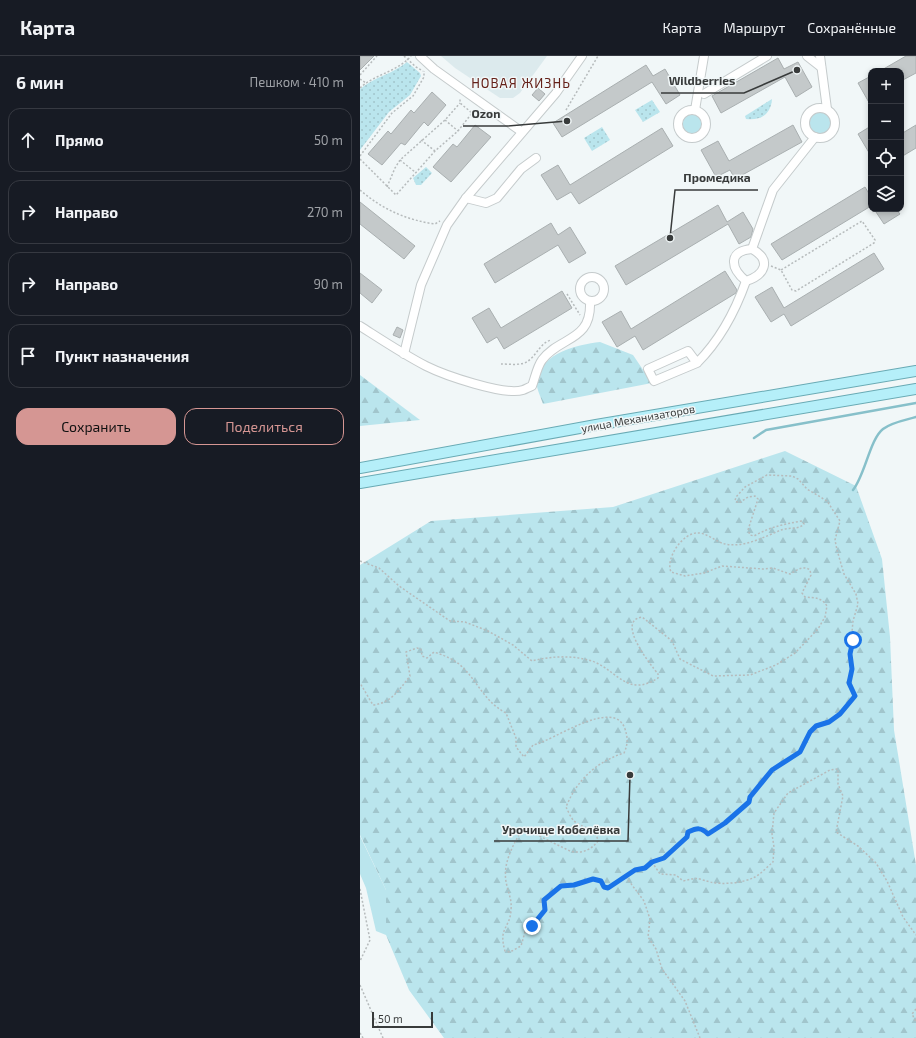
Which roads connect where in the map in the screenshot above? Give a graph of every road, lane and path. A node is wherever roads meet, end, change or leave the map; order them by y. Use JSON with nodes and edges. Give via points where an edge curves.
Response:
{"nodes":[{"id":1,"x":377,"y":56,"type":"edge"},
{"id":2,"x":411,"y":56,"type":"edge"},
{"id":3,"x":420,"y":56,"type":"edge"},
{"id":4,"x":582,"y":56,"type":"edge"},
{"id":5,"x":598,"y":56,"type":"edge"},
{"id":6,"x":704,"y":56,"type":"edge"},
{"id":7,"x":767,"y":56,"type":"edge"},
{"id":8,"x":806,"y":56,"type":"edge"},
{"id":9,"x":820,"y":56,"type":"edge"},
{"id":10,"x":821,"y":67,"type":"junction"},
{"id":11,"x":424,"y":71,"type":"dead end"},
{"id":12,"x":360,"y":75,"type":"edge"},
{"id":13,"x":360,"y":79,"type":"edge"},
{"id":14,"x":366,"y":83,"type":"junction"},
{"id":15,"x":360,"y":88,"type":"edge"},
{"id":16,"x":704,"y":94,"type":"dead end"},
{"id":17,"x":460,"y":103,"type":"dead end"},
{"id":18,"x":827,"y":109,"type":"junction"},
{"id":19,"x":566,"y":110,"type":"dead end"},
{"id":20,"x":695,"y":110,"type":"dead end"},
{"id":21,"x":472,"y":113,"type":"dead end"},
{"id":22,"x":445,"y":120,"type":"junction"},
{"id":23,"x":458,"y":131,"type":"junction"},
{"id":24,"x":522,"y":132,"type":"junction"},
{"id":25,"x":815,"y":137,"type":"junction"},
{"id":26,"x":421,"y":140,"type":"junction"},
{"id":27,"x":435,"y":150,"type":"junction"},
{"id":28,"x":360,"y":157,"type":"edge"},
{"id":29,"x":536,"y":158,"type":"dead end"},
{"id":30,"x":400,"y":160,"type":"junction"},
{"id":31,"x":415,"y":172,"type":"junction"},
{"id":32,"x":387,"y":187,"type":"junction"},
{"id":33,"x":360,"y":190,"type":"edge"},
{"id":34,"x":466,"y":198,"type":"junction"},
{"id":35,"x":444,"y":218,"type":"dead end"},
{"id":36,"x":752,"y":249,"type":"junction"},
{"id":37,"x":764,"y":262,"type":"junction"},
{"id":38,"x":781,"y":270,"type":"junction"},
{"id":39,"x":746,"y":281,"type":"junction"},
{"id":40,"x":567,"y":294,"type":"dead end"},
{"id":41,"x":590,"y":301,"type":"dead end"},
{"id":42,"x":581,"y":318,"type":"dead end"},
{"id":43,"x":360,"y":326,"type":"edge"},
{"id":44,"x":552,"y":340,"type":"dead end"},
{"id":45,"x":404,"y":354,"type":"junction"},
{"id":46,"x":697,"y":363,"type":"junction"},
{"id":47,"x":501,"y":364,"type":"dead end"},
{"id":48,"x":916,"y":371,"type":"edge"},
{"id":49,"x":916,"y":389,"type":"edge"},
{"id":50,"x":360,"y":468,"type":"edge"},
{"id":51,"x":360,"y":483,"type":"edge"},
{"id":52,"x":360,"y":561,"type":"edge"},
{"id":53,"x":360,"y":683,"type":"edge"},
{"id":54,"x":652,"y":862,"type":"junction"},
{"id":55,"x":626,"y":876,"type":"junction"},
{"id":56,"x":360,"y":889,"type":"edge"},
{"id":57,"x":916,"y":935,"type":"edge"},
{"id":58,"x":360,"y":961,"type":"edge"},
{"id":59,"x":360,"y":985,"type":"edge"},
{"id":60,"x":916,"y":1009,"type":"edge"},
{"id":61,"x":916,"y":1022,"type":"edge"},
{"id":62,"x":360,"y":1033,"type":"edge"},
{"id":63,"x":363,"y":1038,"type":"edge"},
{"id":64,"x":383,"y":1038,"type":"edge"},
{"id":65,"x":700,"y":1038,"type":"edge"}],
"edges":[{"from":1,"to":12,"type":"path"},
{"from":2,"to":14,"type":"path","via":[[398,68]]},
{"from":3,"to":24,"type":"street","via":[[434,69]]},
{"from":4,"to":24,"type":"street","via":[[556,93]]},
{"from":5,"to":19,"type":"path"},
{"from":6,"to":20,"type":"street"},
{"from":7,"to":16,"type":"street"},
{"from":8,"to":10,"type":"street"},
{"from":9,"to":10,"type":"street"},
{"from":10,"to":18,"type":"street"},
{"from":11,"to":28,"type":"path","via":[[424,76],[413,96],[392,114]]},
{"from":13,"to":14,"type":"path"},
{"from":14,"to":15,"type":"path"},
{"from":17,"to":22,"type":"path"},
{"from":18,"to":25,"type":"street","via":[[833,114],[834,129],[830,135]]},
{"from":18,"to":25,"type":"street","via":[[819,108],[807,117],[806,125]]},
{"from":21,"to":23,"type":"path"},
{"from":22,"to":23,"type":"path"},
{"from":22,"to":26,"type":"path"},
{"from":23,"to":27,"type":"path"},
{"from":24,"to":34,"type":"street"},
{"from":25,"to":36,"type":"street","via":[[773,190]]},
{"from":26,"to":27,"type":"path"},
{"from":26,"to":30,"type":"path"},
{"from":27,"to":31,"type":"path"},
{"from":28,"to":32,"type":"path"},
{"from":29,"to":34,"type":"street","via":[[521,169],[497,198],[486,203]]},
{"from":30,"to":31,"type":"path"},
{"from":30,"to":32,"type":"path"},
{"from":31,"to":32,"type":"path","via":[[396,195]]},
{"from":33,"to":35,"type":"path","via":[[379,205],[420,222],[435,224]]},
{"from":34,"to":45,"type":"street","via":[[448,225],[421,285]]},
{"from":36,"to":37,"type":"street","via":[[760,254]]},
{"from":36,"to":39,"type":"street","via":[[743,250],[736,256],[733,265],[737,274]]},
{"from":37,"to":38,"type":"path"},
{"from":37,"to":39,"type":"street","via":[[762,272]]},
{"from":38,"to":38,"type":"path","via":[[792,290],[796,291],[875,240],[862,221]]},
{"from":39,"to":46,"type":"street","via":[[725,327]]},
{"from":40,"to":42,"type":"path"},
{"from":41,"to":45,"type":"street","via":[[588,319],[580,333],[551,351],[541,361],[532,386],[523,390],[504,390],[478,384],[427,367]]},
{"from":43,"to":45,"type":"street"},
{"from":44,"to":47,"type":"path","via":[[540,348],[528,362]]},
{"from":46,"to":46,"type":"street","via":[[654,381],[648,369],[688,351]]},
{"from":48,"to":50,"type":"main road","name":"улица Механизаторов"},
{"from":49,"to":51,"type":"main road","name":"улица Механизаторов"},
{"from":52,"to":54,"type":"path","via":[[379,568],[399,586],[450,621],[464,622],[488,631],[513,645],[532,661],[554,656],[591,661],[604,666],[618,679],[631,684],[654,681],[658,674],[638,648],[632,630],[634,621],[642,617],[672,641],[680,659],[713,676],[750,675],[776,665],[796,653],[818,629],[827,606],[823,600],[805,597],[802,593],[811,575],[810,570],[801,568],[790,574],[774,568],[722,566],[685,576],[671,572],[669,568],[673,554],[684,538],[699,532],[724,544],[734,545],[748,543],[782,530],[801,527],[804,524],[802,521],[766,529],[754,536],[750,535],[748,530],[758,498],[748,497],[739,503],[735,501],[736,497],[745,487],[767,474],[792,476],[827,501],[840,521],[835,540],[837,550],[844,574],[857,599],[849,683],[855,696],[840,714],[829,722],[816,726],[800,752],[772,770],[750,797],[749,802],[725,823],[708,834],[703,829],[696,828],[688,832],[687,837],[664,858]]},
{"from":53,"to":55,"type":"path","via":[[373,705],[382,704],[392,698],[410,676],[406,652],[417,648],[421,649],[422,656],[427,658],[434,652],[446,656],[460,665],[494,707],[506,713],[516,738],[516,747],[524,757],[533,745],[541,744],[553,736],[596,718],[616,719],[625,727],[628,738],[624,753],[608,758],[583,777],[571,794],[566,807],[574,821],[594,832],[598,841],[594,846],[586,851],[574,852],[523,828],[515,842],[506,861],[506,885],[512,899],[511,912],[501,937],[505,951],[510,952],[521,946],[525,932],[545,910],[544,900],[561,886],[593,879],[601,881],[604,887],[608,888]]},
{"from":54,"to":55,"type":"path"},
{"from":54,"to":57,"type":"path","via":[[660,874],[676,875],[683,881],[699,877],[710,882],[722,883],[755,878],[773,862],[774,814],[788,793],[830,770],[838,769],[838,784],[844,796],[836,832],[858,846],[876,863],[903,917]]},
{"from":55,"to":65,"type":"path","via":[[644,900],[650,919],[648,937],[656,949],[662,969],[685,1001]]},
{"from":56,"to":58,"type":"path","via":[[370,940]]},
{"from":59,"to":64,"type":"path"},
{"from":60,"to":61,"type":"path","via":[[912,1014]]},
{"from":62,"to":63,"type":"path"}]}
